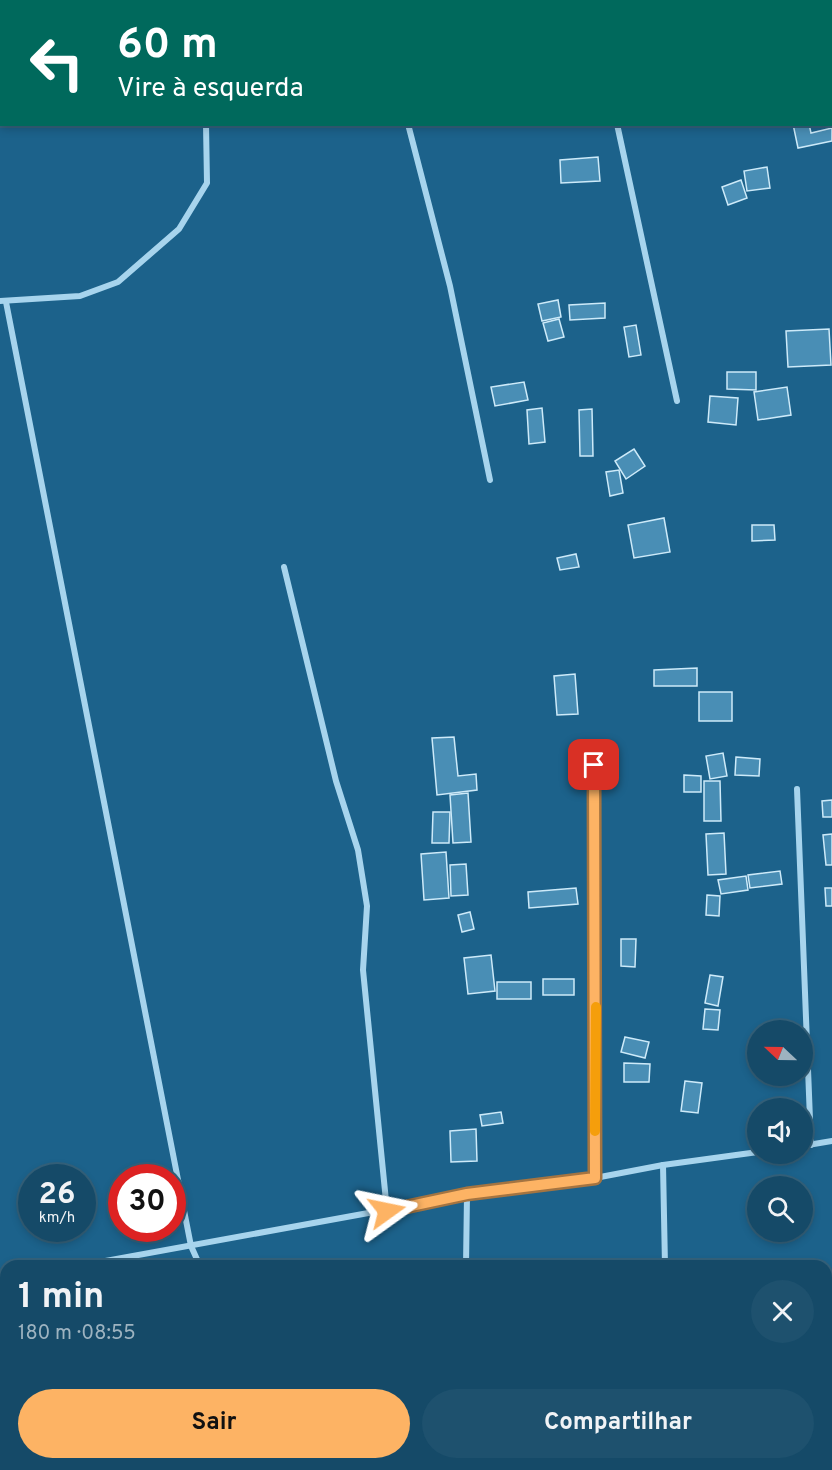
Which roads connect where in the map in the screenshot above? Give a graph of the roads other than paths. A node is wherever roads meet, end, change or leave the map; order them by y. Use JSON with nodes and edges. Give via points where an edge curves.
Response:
{"nodes":[{"id":1,"x":206,"y":126,"type":"edge"},
{"id":2,"x":409,"y":126,"type":"edge"},
{"id":3,"x":616,"y":126,"type":"edge"},
{"id":4,"x":3,"y":301,"type":"edge"},
{"id":5,"x":677,"y":401,"type":"dead end"},
{"id":6,"x":490,"y":480,"type":"dead end"},
{"id":7,"x":284,"y":567,"type":"dead end"},
{"id":8,"x":594,"y":765,"type":"dead end"},
{"id":9,"x":797,"y":789,"type":"dead end"},
{"id":10,"x":808,"y":1098,"type":"edge"},
{"id":11,"x":832,"y":1141,"type":"edge"},
{"id":12,"x":813,"y":1144,"type":"edge"},
{"id":13,"x":747,"y":1154,"type":"edge"},
{"id":14,"x":663,"y":1165,"type":"junction"},
{"id":15,"x":595,"y":1178,"type":"junction"},
{"id":16,"x":467,"y":1194,"type":"junction"},
{"id":17,"x":387,"y":1211,"type":"junction"},
{"id":18,"x":191,"y":1246,"type":"junction"},
{"id":19,"x":112,"y":1260,"type":"edge"},
{"id":20,"x":197,"y":1260,"type":"edge"},
{"id":21,"x":466,"y":1260,"type":"edge"},
{"id":22,"x":665,"y":1260,"type":"edge"}],
"edges":[{"from":1,"to":4,"type":"street","via":[[207,183],[179,229],[118,282],[80,296]]},
{"from":2,"to":6,"type":"street","via":[[450,286]]},
{"from":3,"to":5,"type":"street"},
{"from":4,"to":18,"type":"street"},
{"from":7,"to":17,"type":"street","via":[[336,781],[358,850],[367,906],[363,970]]},
{"from":8,"to":15,"type":"street"},
{"from":9,"to":10,"type":"street"},
{"from":11,"to":12,"type":"street"},
{"from":13,"to":14,"type":"street"},
{"from":14,"to":15,"type":"street"},
{"from":14,"to":22,"type":"street"},
{"from":15,"to":16,"type":"street"},
{"from":16,"to":17,"type":"street"},
{"from":16,"to":21,"type":"street"},
{"from":17,"to":18,"type":"street"},
{"from":18,"to":19,"type":"street"},
{"from":18,"to":20,"type":"street"}]}
